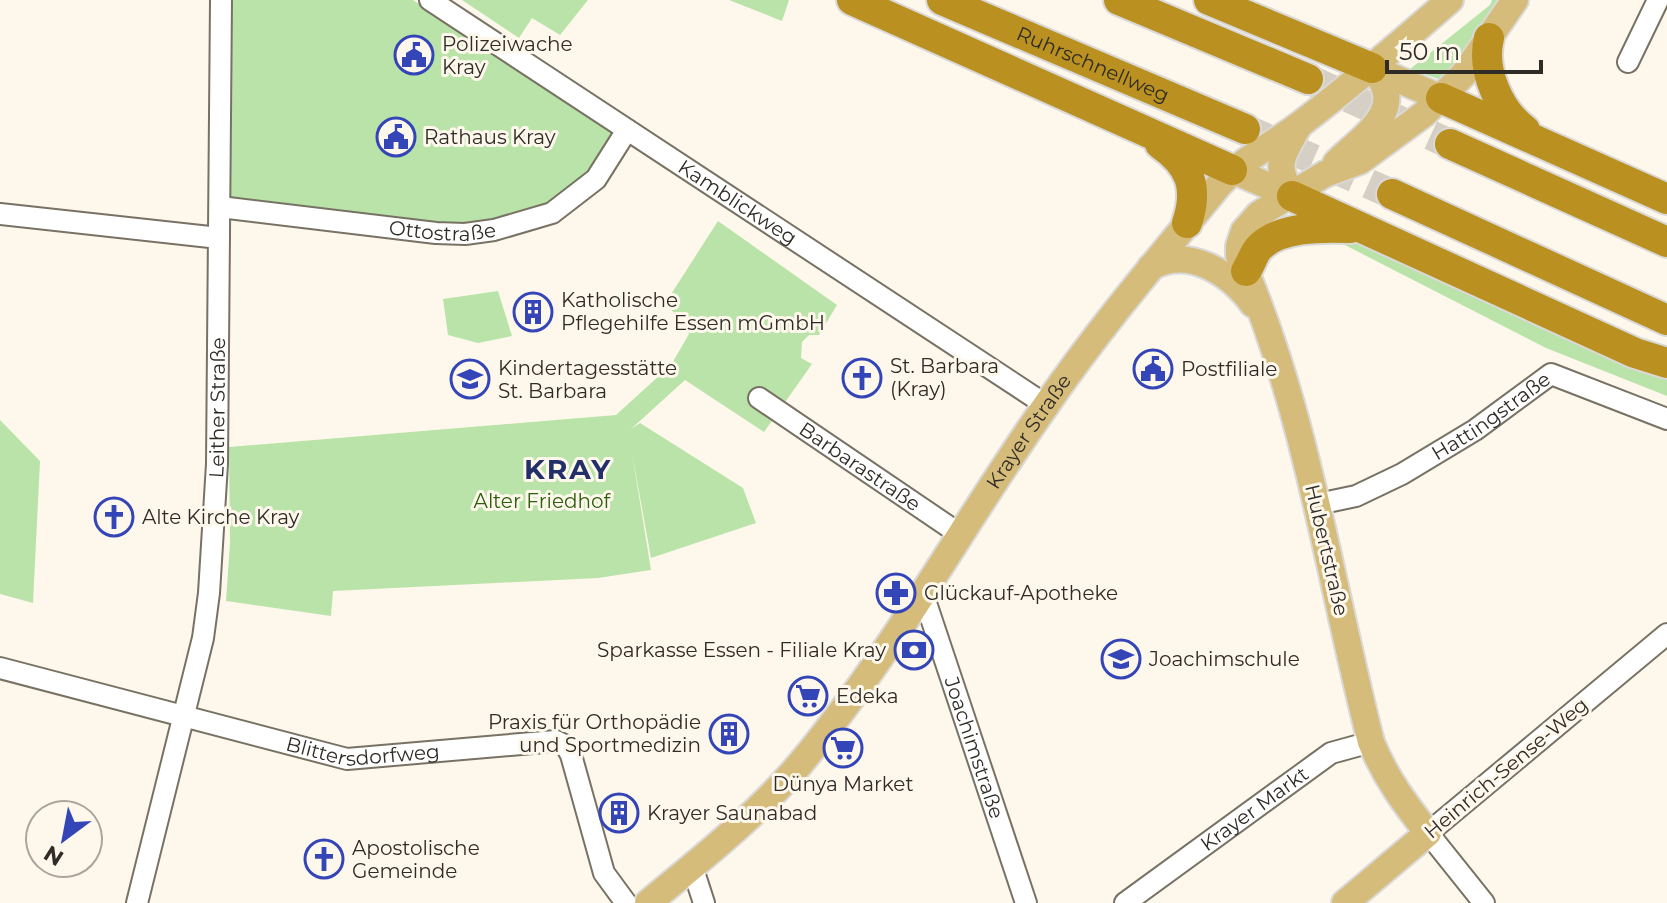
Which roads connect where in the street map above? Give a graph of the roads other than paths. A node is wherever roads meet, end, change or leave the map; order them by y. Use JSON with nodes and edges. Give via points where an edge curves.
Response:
{"nodes":[{"id":1,"x":221,"y":0,"type":"edge"},
{"id":2,"x":430,"y":0,"type":"edge"},
{"id":3,"x":852,"y":0,"type":"edge"},
{"id":4,"x":942,"y":0,"type":"edge"},
{"id":5,"x":1119,"y":0,"type":"edge"},
{"id":6,"x":1209,"y":0,"type":"edge"},
{"id":7,"x":1450,"y":0,"type":"edge"},
{"id":8,"x":1515,"y":0,"type":"edge"},
{"id":9,"x":1658,"y":0,"type":"edge"},
{"id":10,"x":1489,"y":38,"type":"junction"},
{"id":11,"x":1628,"y":62,"type":"dead end"},
{"id":12,"x":1372,"y":68,"type":"junction"},
{"id":13,"x":1308,"y":79,"type":"tunnel mouth"},
{"id":14,"x":1441,"y":98,"type":"junction"},
{"id":15,"x":1124,"y":121,"type":"junction"},
{"id":16,"x":1299,"y":125,"type":"junction"},
{"id":17,"x":1245,"y":129,"type":"tunnel mouth"},
{"id":18,"x":627,"y":130,"type":"junction"},
{"id":19,"x":1539,"y":140,"type":"junction"},
{"id":20,"x":1450,"y":144,"type":"tunnel mouth"},
{"id":21,"x":1232,"y":170,"type":"junction"},
{"id":22,"x":1325,"y":174,"type":"junction"},
{"id":23,"x":1392,"y":194,"type":"tunnel mouth"},
{"id":24,"x":1292,"y":196,"type":"junction"},
{"id":25,"x":1667,"y":199,"type":"edge"},
{"id":26,"x":220,"y":207,"type":"junction"},
{"id":27,"x":0,"y":214,"type":"edge"},
{"id":28,"x":1187,"y":223,"type":"junction"},
{"id":29,"x":1367,"y":229,"type":"junction"},
{"id":30,"x":219,"y":238,"type":"junction"},
{"id":31,"x":1667,"y":242,"type":"edge"},
{"id":32,"x":1151,"y":267,"type":"junction"},
{"id":33,"x":1246,"y":271,"type":"junction"},
{"id":34,"x":1262,"y":316,"type":"junction"},
{"id":35,"x":1667,"y":320,"type":"edge"},
{"id":36,"x":1667,"y":363,"type":"edge"},
{"id":37,"x":759,"y":398,"type":"dead end"},
{"id":38,"x":1046,"y":405,"type":"junction"},
{"id":39,"x":1667,"y":419,"type":"edge"},
{"id":40,"x":1318,"y":504,"type":"junction"},
{"id":41,"x":961,"y":535,"type":"junction"},
{"id":42,"x":923,"y":594,"type":"junction"},
{"id":43,"x":1667,"y":634,"type":"edge"},
{"id":44,"x":0,"y":668,"type":"edge"},
{"id":45,"x":182,"y":715,"type":"junction"},
{"id":46,"x":1364,"y":751,"type":"junction"},
{"id":47,"x":1428,"y":833,"type":"junction"},
{"id":48,"x":692,"y":866,"type":"junction"},
{"id":49,"x":137,"y":903,"type":"edge"},
{"id":50,"x":626,"y":903,"type":"edge"},
{"id":51,"x":648,"y":903,"type":"edge"},
{"id":52,"x":704,"y":903,"type":"edge"},
{"id":53,"x":1026,"y":903,"type":"edge"},
{"id":54,"x":1125,"y":903,"type":"edge"},
{"id":55,"x":1345,"y":903,"type":"edge"},
{"id":56,"x":1484,"y":903,"type":"edge"}],
"edges":[{"from":1,"to":26,"type":"street","name":"Leither Straße"},
{"from":2,"to":18,"type":"street","name":"Kamblickweg"},
{"from":3,"to":15,"type":"highway"},
{"from":4,"to":17,"type":"highway","name":"Ruhrschnellweg"},
{"from":5,"to":13,"type":"highway"},
{"from":6,"to":12,"type":"highway"},
{"from":7,"to":12,"type":"main road","name":"Krayer Straße"},
{"from":8,"to":10,"type":"main road"},
{"from":9,"to":11,"type":"street"},
{"from":10,"to":14,"type":"main road"},
{"from":10,"to":19,"type":"highway","via":[[1487,61],[1499,100],[1513,121]]},
{"from":12,"to":14,"type":"main road"},
{"from":12,"to":16,"type":"main road","name":"Krayer Straße"},
{"from":12,"to":22,"type":"main road","via":[[1387,90],[1388,106]]},
{"from":14,"to":19,"type":"highway"},
{"from":14,"to":22,"type":"main road","via":[[1391,141],[1360,161]]},
{"from":15,"to":21,"type":"highway"},
{"from":15,"to":28,"type":"highway","via":[[1185,168],[1193,192]]},
{"from":16,"to":21,"type":"main road","name":"Krayer Straße"},
{"from":16,"to":24,"type":"main road","via":[[1280,164]]},
{"from":18,"to":26,"type":"street","name":"Ottostraße","via":[[596,179],[552,213],[494,230],[436,233]]},
{"from":18,"to":38,"type":"street","name":"Kamblickweg"},
{"from":19,"to":25,"type":"highway"},
{"from":20,"to":31,"type":"highway"},
{"from":21,"to":24,"type":"main road"},
{"from":21,"to":28,"type":"main road","name":"Krayer Straße"},
{"from":22,"to":24,"type":"main road"},
{"from":23,"to":35,"type":"highway"},
{"from":24,"to":29,"type":"highway"},
{"from":24,"to":33,"type":"main road","name":"Hubertstraße","via":[[1247,225],[1238,250]]},
{"from":26,"to":30,"type":"street","name":"Leither Straße"},
{"from":27,"to":30,"type":"street"},
{"from":28,"to":32,"type":"main road","name":"Krayer Straße"},
{"from":29,"to":33,"type":"highway","via":[[1296,230],[1262,245]]},
{"from":29,"to":36,"type":"highway"},
{"from":30,"to":45,"type":"street","name":"Leither Straße","via":[[213,537],[203,638]]},
{"from":32,"to":34,"type":"main road","via":[[1175,258],[1211,267],[1238,286]]},
{"from":32,"to":38,"type":"main road","name":"Krayer Straße"},
{"from":33,"to":34,"type":"main road","name":"Hubertstraße"},
{"from":34,"to":40,"type":"main road","name":"Hubertstraße","via":[[1292,402]]},
{"from":37,"to":41,"type":"street","name":"Barbarastraße"},
{"from":38,"to":41,"type":"main road","name":"Krayer Straße"},
{"from":39,"to":40,"type":"street","name":"Hattingstraße","via":[[1551,374],[1475,430],[1402,474],[1356,496]]},
{"from":40,"to":46,"type":"main road","name":"Hubertstraße"},
{"from":41,"to":42,"type":"main road","name":"Krayer Straße"},
{"from":42,"to":48,"type":"main road","name":"Krayer Straße","via":[[857,693],[798,766]]},
{"from":42,"to":53,"type":"street","name":"Joachimstraße"},
{"from":43,"to":47,"type":"street","name":"Heinrich-Sense-Weg"},
{"from":44,"to":45,"type":"street","name":"Blittersdorfweg"},
{"from":45,"to":49,"type":"street","name":"Leither Straße"},
{"from":45,"to":50,"type":"street","name":"Blittersdorfweg","via":[[347,759],[556,741],[571,755],[604,873]]},
{"from":46,"to":47,"type":"main road","name":"Hubertstraße"},
{"from":46,"to":54,"type":"street","name":"Krayer Markt","via":[[1331,753]]},
{"from":47,"to":55,"type":"main road","name":"Heinrich-Sense-Weg","via":[[1395,850]]},
{"from":47,"to":56,"type":"street","name":"Hubertstraße"},
{"from":48,"to":51,"type":"main road","name":"Krayer Straße"},
{"from":48,"to":52,"type":"street"}]}
